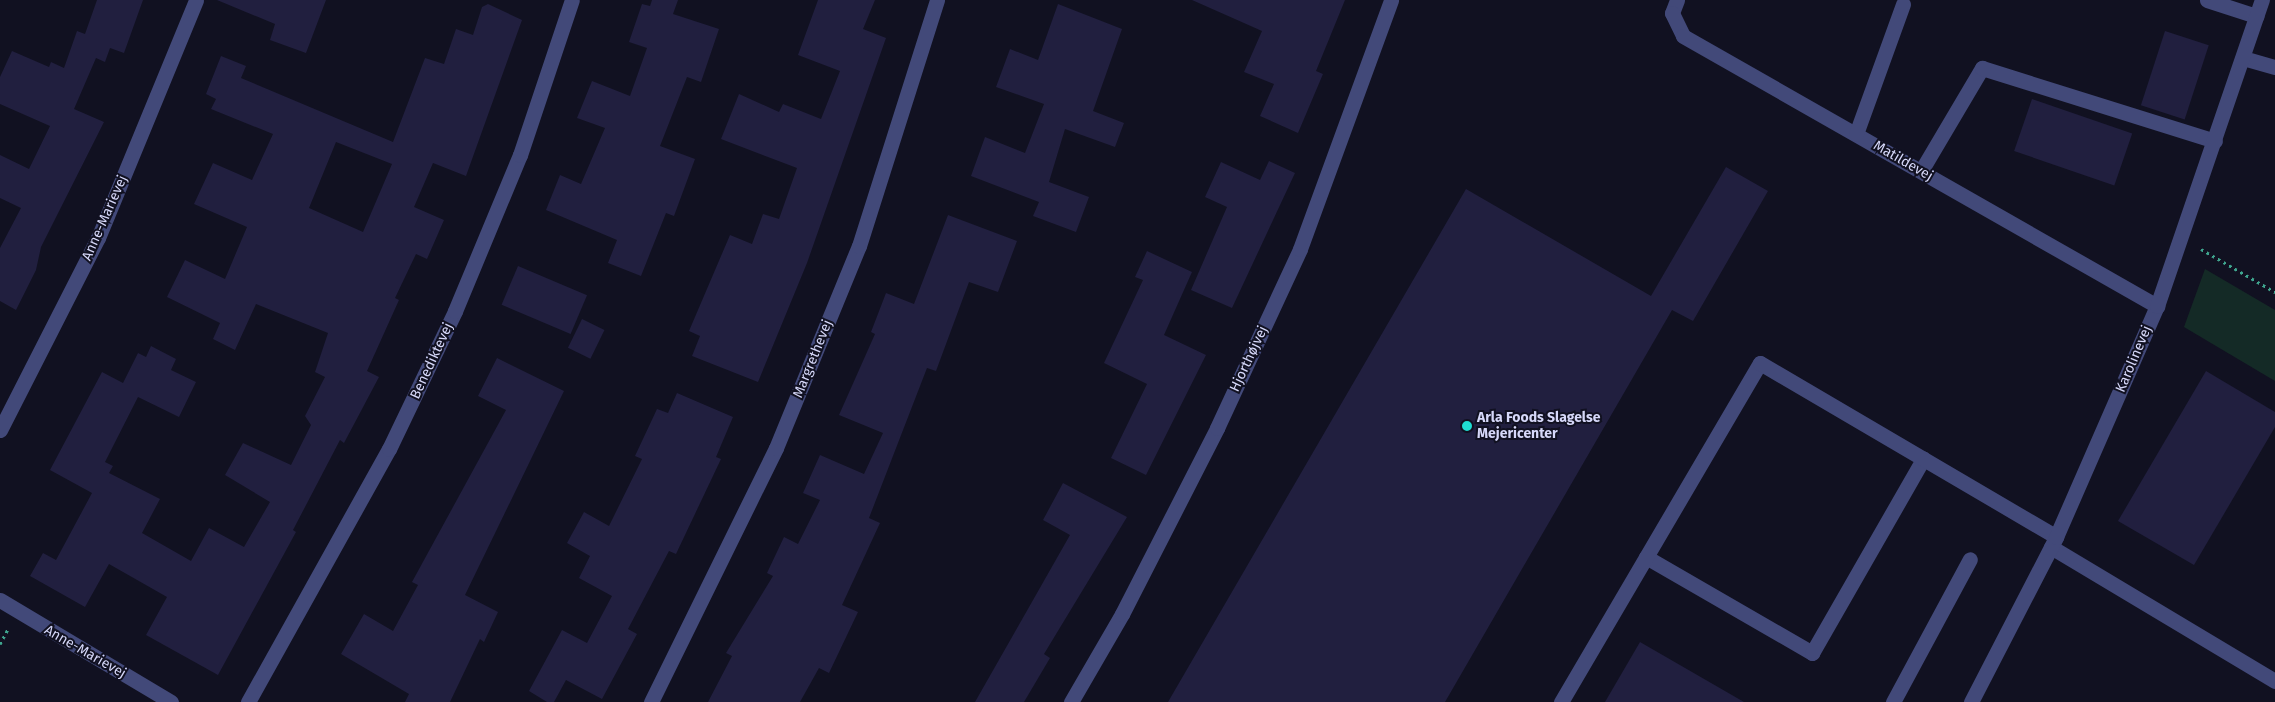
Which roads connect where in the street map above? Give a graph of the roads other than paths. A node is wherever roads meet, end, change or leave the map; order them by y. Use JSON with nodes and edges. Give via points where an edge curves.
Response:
{"nodes":[{"id":1,"x":196,"y":0,"type":"edge"},
{"id":2,"x":572,"y":0,"type":"edge"},
{"id":3,"x":937,"y":0,"type":"edge"},
{"id":4,"x":1391,"y":0,"type":"edge"},
{"id":5,"x":1677,"y":0,"type":"edge"},
{"id":6,"x":2207,"y":0,"type":"edge"},
{"id":7,"x":2262,"y":0,"type":"edge"},
{"id":8,"x":1903,"y":4,"type":"dead end"},
{"id":9,"x":2256,"y":16,"type":"junction"},
{"id":10,"x":2243,"y":58,"type":"junction"},
{"id":11,"x":2275,"y":67,"type":"edge"},
{"id":12,"x":1856,"y":134,"type":"junction"},
{"id":13,"x":2215,"y":141,"type":"junction"},
{"id":14,"x":1921,"y":171,"type":"junction"},
{"id":15,"x":2157,"y":306,"type":"junction"},
{"id":16,"x":0,"y":430,"type":"edge"},
{"id":17,"x":1924,"y":459,"type":"junction"},
{"id":18,"x":2053,"y":542,"type":"junction"},
{"id":19,"x":1646,"y":557,"type":"junction"},
{"id":20,"x":1970,"y":559,"type":"dead end"},
{"id":21,"x":0,"y":600,"type":"edge"},
{"id":22,"x":2275,"y":681,"type":"edge"},
{"id":23,"x":171,"y":702,"type":"edge"},
{"id":24,"x":248,"y":702,"type":"edge"},
{"id":25,"x":651,"y":702,"type":"edge"},
{"id":26,"x":1071,"y":702,"type":"edge"},
{"id":27,"x":1561,"y":702,"type":"edge"},
{"id":28,"x":1893,"y":702,"type":"edge"},
{"id":29,"x":1971,"y":702,"type":"edge"}],
"edges":[{"from":1,"to":16,"type":"street","name":"Anne-Marievej","via":[[98,238]]},
{"from":2,"to":24,"type":"street","name":"Benediktevej","via":[[520,155],[455,312],[389,449]]},
{"from":3,"to":25,"type":"street","name":"Margrethevej","via":[[859,246],[776,448]]},
{"from":4,"to":26,"type":"street","name":"Hjorthøjvej","via":[[1300,249],[1217,428],[1122,614]]},
{"from":5,"to":12,"type":"street","name":"Matildevej","via":[[1672,14],[1683,36]]},
{"from":6,"to":9,"type":"street"},
{"from":7,"to":9,"type":"street","name":"Karolinevej"},
{"from":8,"to":12,"type":"street"},
{"from":9,"to":10,"type":"street","name":"Karolinevej"},
{"from":10,"to":11,"type":"street"},
{"from":10,"to":13,"type":"street","name":"Karolinevej"},
{"from":12,"to":14,"type":"street","name":"Matildevej"},
{"from":13,"to":14,"type":"street","via":[[1982,68]]},
{"from":13,"to":15,"type":"street","name":"Karolinevej"},
{"from":14,"to":15,"type":"street","name":"Matildevej"},
{"from":15,"to":18,"type":"street","name":"Karolinevej"},
{"from":17,"to":18,"type":"street"},
{"from":17,"to":19,"type":"street","via":[[1760,363]]},
{"from":17,"to":19,"type":"street","via":[[1812,653]]},
{"from":18,"to":22,"type":"street"},
{"from":18,"to":29,"type":"street","name":"Karolinevej"},
{"from":19,"to":27,"type":"street"},
{"from":20,"to":28,"type":"street"},
{"from":21,"to":23,"type":"street","name":"Anne-Marievej"}]}
